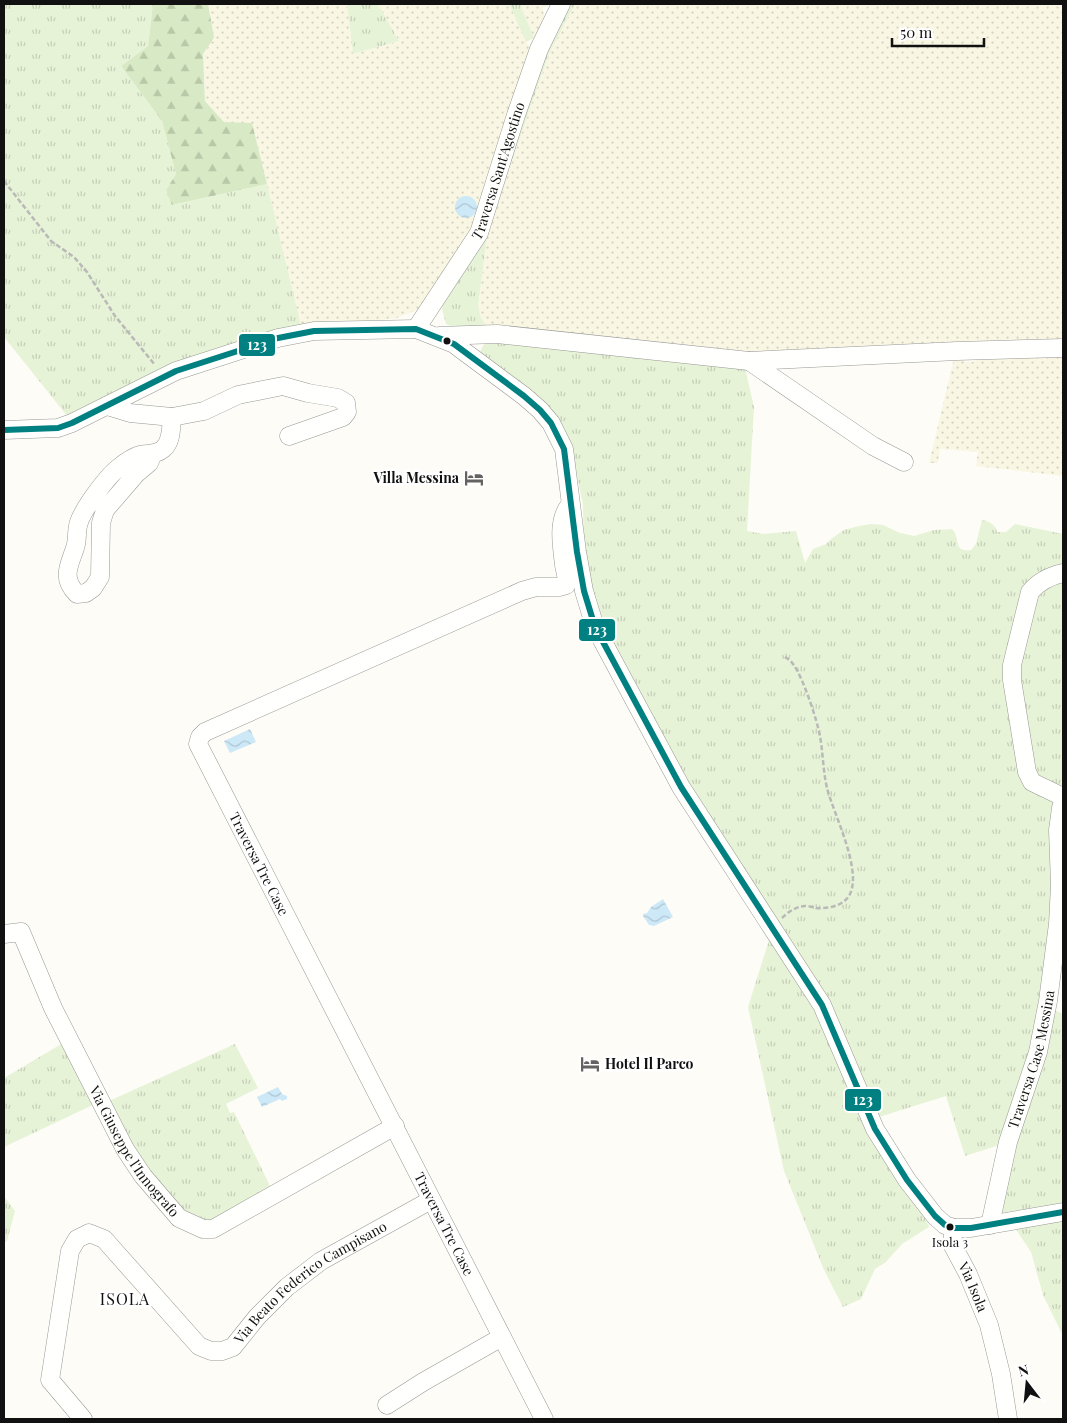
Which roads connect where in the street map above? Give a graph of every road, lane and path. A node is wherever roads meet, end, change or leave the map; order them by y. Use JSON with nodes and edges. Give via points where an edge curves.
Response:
{"nodes":[{"id":1,"x":561,"y":4,"type":"edge"},
{"id":2,"x":4,"y":181,"type":"edge"},
{"id":3,"x":416,"y":328,"type":"junction"},
{"id":4,"x":436,"y":336,"type":"junction"},
{"id":5,"x":1063,"y":348,"type":"edge"},
{"id":6,"x":750,"y":361,"type":"junction"},
{"id":7,"x":166,"y":376,"type":"junction"},
{"id":8,"x":107,"y":406,"type":"junction"},
{"id":9,"x":172,"y":417,"type":"junction"},
{"id":10,"x":4,"y":430,"type":"edge"},
{"id":11,"x":289,"y":436,"type":"dead end"},
{"id":12,"x":154,"y":454,"type":"junction"},
{"id":13,"x":904,"y":462,"type":"dead end"},
{"id":14,"x":571,"y":504,"type":"junction"},
{"id":15,"x":1063,"y":573,"type":"edge"},
{"id":16,"x":785,"y":657,"type":"dead end"},
{"id":17,"x":1063,"y":797,"type":"edge"},
{"id":18,"x":1063,"y":802,"type":"edge"},
{"id":19,"x":772,"y":927,"type":"junction"},
{"id":20,"x":4,"y":934,"type":"edge"},
{"id":21,"x":395,"y":1126,"type":"junction"},
{"id":22,"x":431,"y":1200,"type":"junction"},
{"id":23,"x":1063,"y":1212,"type":"edge"},
{"id":24,"x":990,"y":1225,"type":"junction"},
{"id":25,"x":954,"y":1228,"type":"junction"},
{"id":26,"x":502,"y":1337,"type":"junction"},
{"id":27,"x":387,"y":1405,"type":"dead end"},
{"id":28,"x":83,"y":1419,"type":"edge"},
{"id":29,"x":544,"y":1419,"type":"edge"},
{"id":30,"x":1008,"y":1419,"type":"edge"}],
"edges":[{"from":1,"to":3,"type":"street","name":"Traversa Sant'Agostino","via":[[539,49],[479,233]]},
{"from":2,"to":7,"type":"path","via":[[51,241],[74,257],[87,272],[116,316]]},
{"from":3,"to":4,"type":"street"},
{"from":3,"to":7,"type":"street","via":[[302,333],[230,353]]},
{"from":4,"to":6,"type":"street","via":[[497,334]]},
{"from":4,"to":14,"type":"street","via":[[454,344],[524,396],[551,423],[564,449]]},
{"from":5,"to":6,"type":"street"},
{"from":6,"to":13,"type":"street","via":[[873,446]]},
{"from":7,"to":8,"type":"street"},
{"from":8,"to":9,"type":"street"},
{"from":8,"to":10,"type":"street","via":[[58,428]]},
{"from":9,"to":11,"type":"street","via":[[204,411],[238,395],[284,386],[338,398],[346,403],[347,412],[343,417]]},
{"from":9,"to":12,"type":"street","via":[[168,442]]},
{"from":12,"to":12,"type":"street","via":[[139,455],[117,469],[101,486],[79,522],[67,577],[77,594],[93,588],[100,577],[104,510]]},
{"from":14,"to":19,"type":"street","via":[[584,591],[596,627],[681,787]]},
{"from":14,"to":21,"type":"street","name":"Traversa Tre Case","via":[[561,523],[566,584],[559,588],[536,587],[522,591],[205,732],[198,744]]},
{"from":15,"to":17,"type":"street","via":[[1044,579],[1030,592],[1012,665],[1027,772],[1032,782]]},
{"from":16,"to":19,"type":"path","via":[[798,673],[820,735],[827,787],[852,865],[853,880],[850,895],[841,904],[829,908],[796,908]]},
{"from":18,"to":24,"type":"street","name":"Traversa Case Messina","via":[[1058,830],[1058,924],[1048,1001],[1038,1052],[1008,1142]]},
{"from":19,"to":25,"type":"street","via":[[822,1005],[867,1112],[890,1154],[935,1216]]},
{"from":20,"to":21,"type":"street","name":"Via Giuseppe l'Innografo","via":[[21,932],[53,1008],[125,1149],[179,1218],[190,1224],[213,1229]]},
{"from":21,"to":22,"type":"street","name":"Traversa Tre Case"},
{"from":22,"to":26,"type":"street","name":"Traversa Tre Case"},
{"from":22,"to":28,"type":"street","name":"Via Beato Federico Campisano","via":[[321,1261],[287,1287],[233,1347],[222,1351],[199,1346],[104,1239],[89,1233],[77,1239],[70,1251],[50,1380]]},
{"from":23,"to":24,"type":"street"},
{"from":24,"to":25,"type":"street"},
{"from":25,"to":30,"type":"street","name":"Via Isola","via":[[952,1244],[989,1325]]},
{"from":26,"to":27,"type":"street"},
{"from":26,"to":29,"type":"street","name":"Traversa Tre Case"}]}
